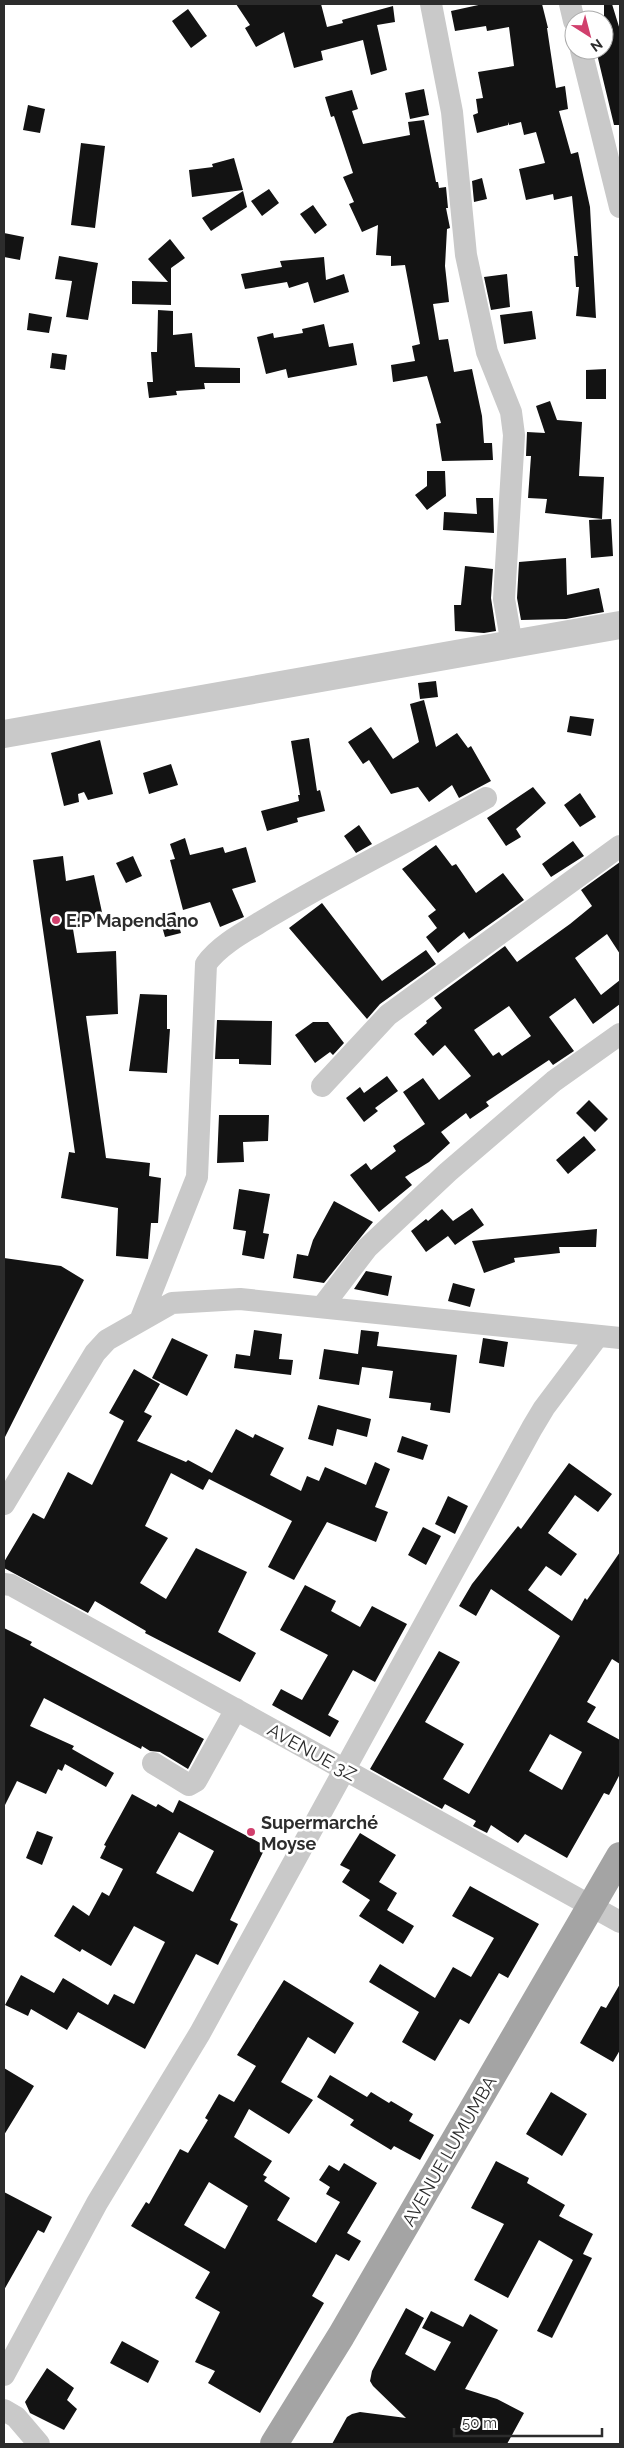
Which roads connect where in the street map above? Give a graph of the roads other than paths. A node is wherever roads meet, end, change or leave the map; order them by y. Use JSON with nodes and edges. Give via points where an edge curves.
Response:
{"nodes":[{"id":1,"x":431,"y":4,"type":"edge"},
{"id":2,"x":583,"y":60,"type":"edge"},
{"id":3,"x":620,"y":207,"type":"edge"},
{"id":4,"x":620,"y":625,"type":"edge"},
{"id":5,"x":512,"y":645,"type":"junction"},
{"id":6,"x":4,"y":734,"type":"edge"},
{"id":7,"x":486,"y":798,"type":"dead end"},
{"id":8,"x":620,"y":846,"type":"edge"},
{"id":9,"x":620,"y":1034,"type":"edge"},
{"id":10,"x":322,"y":1086,"type":"dead end"},
{"id":11,"x":322,"y":1307,"type":"junction"},
{"id":12,"x":140,"y":1321,"type":"junction"},
{"id":13,"x":609,"y":1337,"type":"edge"},
{"id":14,"x":4,"y":1504,"type":"edge"},
{"id":15,"x":4,"y":1584,"type":"edge"},
{"id":16,"x":236,"y":1710,"type":"junction"},
{"id":17,"x":153,"y":1763,"type":"dead end"},
{"id":18,"x":344,"y":1769,"type":"junction"},
{"id":19,"x":620,"y":1856,"type":"edge"},
{"id":20,"x":591,"y":1906,"type":"junction"},
{"id":21,"x":620,"y":1922,"type":"edge"},
{"id":22,"x":4,"y":2375,"type":"edge"},
{"id":23,"x":4,"y":2410,"type":"edge"},
{"id":24,"x":39,"y":2444,"type":"edge"},
{"id":25,"x":274,"y":2444,"type":"edge"}],
"edges":[{"from":1,"to":5,"type":"street","via":[[452,112],[466,255],[487,352],[510,412],[514,435],[504,599]]},
{"from":2,"to":3,"type":"street"},
{"from":4,"to":5,"type":"street"},
{"from":5,"to":6,"type":"street"},
{"from":7,"to":12,"type":"street","via":[[326,882],[255,926],[212,956],[206,964],[196,1177]]},
{"from":8,"to":10,"type":"street","via":[[388,1015]]},
{"from":9,"to":11,"type":"street","via":[[554,1081],[448,1172],[367,1248]]},
{"from":11,"to":12,"type":"street","via":[[240,1298],[172,1303]]},
{"from":11,"to":13,"type":"street"},
{"from":12,"to":14,"type":"street","via":[[107,1340],[95,1353]]},
{"from":13,"to":18,"type":"street","via":[[544,1408]]},
{"from":15,"to":16,"type":"street","name":"AVENUE 3Z"},
{"from":16,"to":17,"type":"street","via":[[196,1781],[189,1785]]},
{"from":16,"to":18,"type":"street","name":"AVENUE 3Z"},
{"from":18,"to":20,"type":"street","name":"AVENUE 3Z"},
{"from":18,"to":22,"type":"street","via":[[200,2033],[97,2203]]},
{"from":19,"to":20,"type":"main road","name":"AVENUE LUMUMBA"},
{"from":20,"to":21,"type":"street","name":"AVENUE 3Z"},
{"from":20,"to":25,"type":"main road","name":"AVENUE LUMUMBA","via":[[341,2336]]},
{"from":23,"to":24,"type":"street","via":[[16,2417]]}]}
